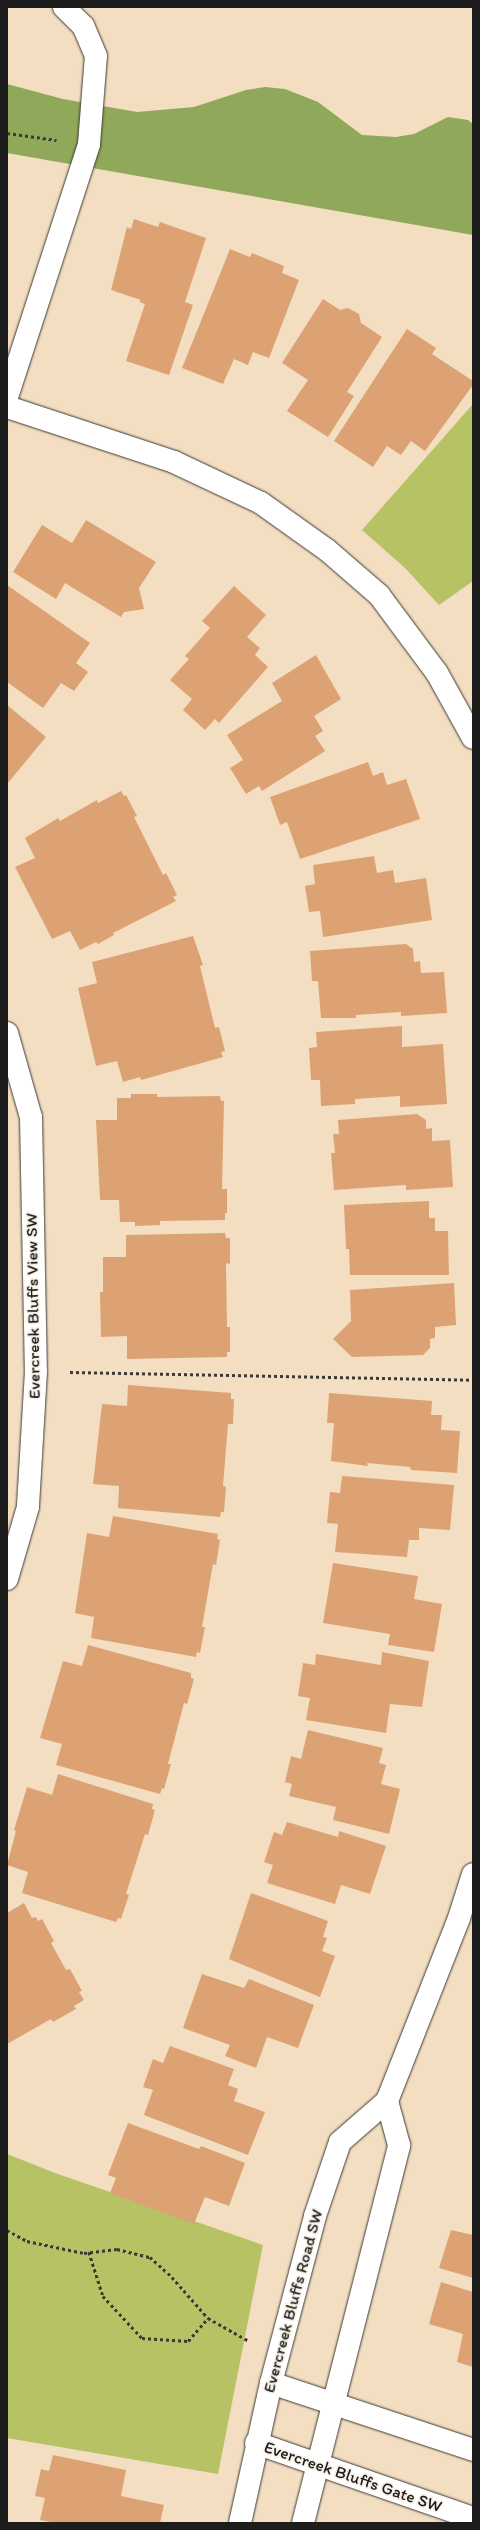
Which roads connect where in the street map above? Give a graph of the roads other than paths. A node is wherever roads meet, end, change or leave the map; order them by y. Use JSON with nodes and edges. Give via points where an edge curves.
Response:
{"nodes":[{"id":1,"x":64,"y":7,"type":"edge"},
{"id":2,"x":7,"y":397,"type":"edge"},
{"id":3,"x":7,"y":407,"type":"edge"},
{"id":4,"x":473,"y":738,"type":"edge"},
{"id":5,"x":7,"y":1033,"type":"edge"},
{"id":6,"x":7,"y":1579,"type":"edge"},
{"id":7,"x":473,"y":1874,"type":"edge"},
{"id":8,"x":466,"y":1921,"type":"edge"},
{"id":9,"x":386,"y":2101,"type":"junction"},
{"id":10,"x":271,"y":2383,"type":"junction"},
{"id":11,"x":332,"y":2403,"type":"junction"},
{"id":12,"x":256,"y":2443,"type":"junction"},
{"id":13,"x":473,"y":2450,"type":"edge"},
{"id":14,"x":316,"y":2464,"type":"junction"},
{"id":15,"x":473,"y":2518,"type":"edge"},
{"id":16,"x":240,"y":2523,"type":"edge"},
{"id":17,"x":303,"y":2523,"type":"edge"}],
"edges":[{"from":1,"to":2,"type":"street","via":[[83,26],[96,56],[89,144]]},
{"from":3,"to":4,"type":"street","via":[[174,462],[267,507],[327,550],[379,595],[436,673]]},
{"from":5,"to":6,"type":"street","name":"Evercreek Bluffs View SW","via":[[31,1117],[36,1371],[28,1507]]},
{"from":7,"to":8,"type":"street","name":"Evercreek Bluffs Road SW"},
{"from":8,"to":9,"type":"street","name":"Evercreek Bluffs Road SW"},
{"from":9,"to":10,"type":"street","name":"Evercreek Bluffs Road SW","via":[[340,2142],[315,2216]]},
{"from":9,"to":11,"type":"street","via":[[399,2145]]},
{"from":10,"to":11,"type":"street"},
{"from":10,"to":12,"type":"street","name":"Evercreek Bluffs Road SW"},
{"from":11,"to":13,"type":"street"},
{"from":11,"to":14,"type":"street"},
{"from":12,"to":14,"type":"street","name":"Evercreek Bluffs Gate SW"},
{"from":12,"to":16,"type":"street","name":"Evercreek Bluffs Road SW"},
{"from":14,"to":15,"type":"street","name":"Evercreek Bluffs Gate SW"},
{"from":14,"to":17,"type":"street"}]}
